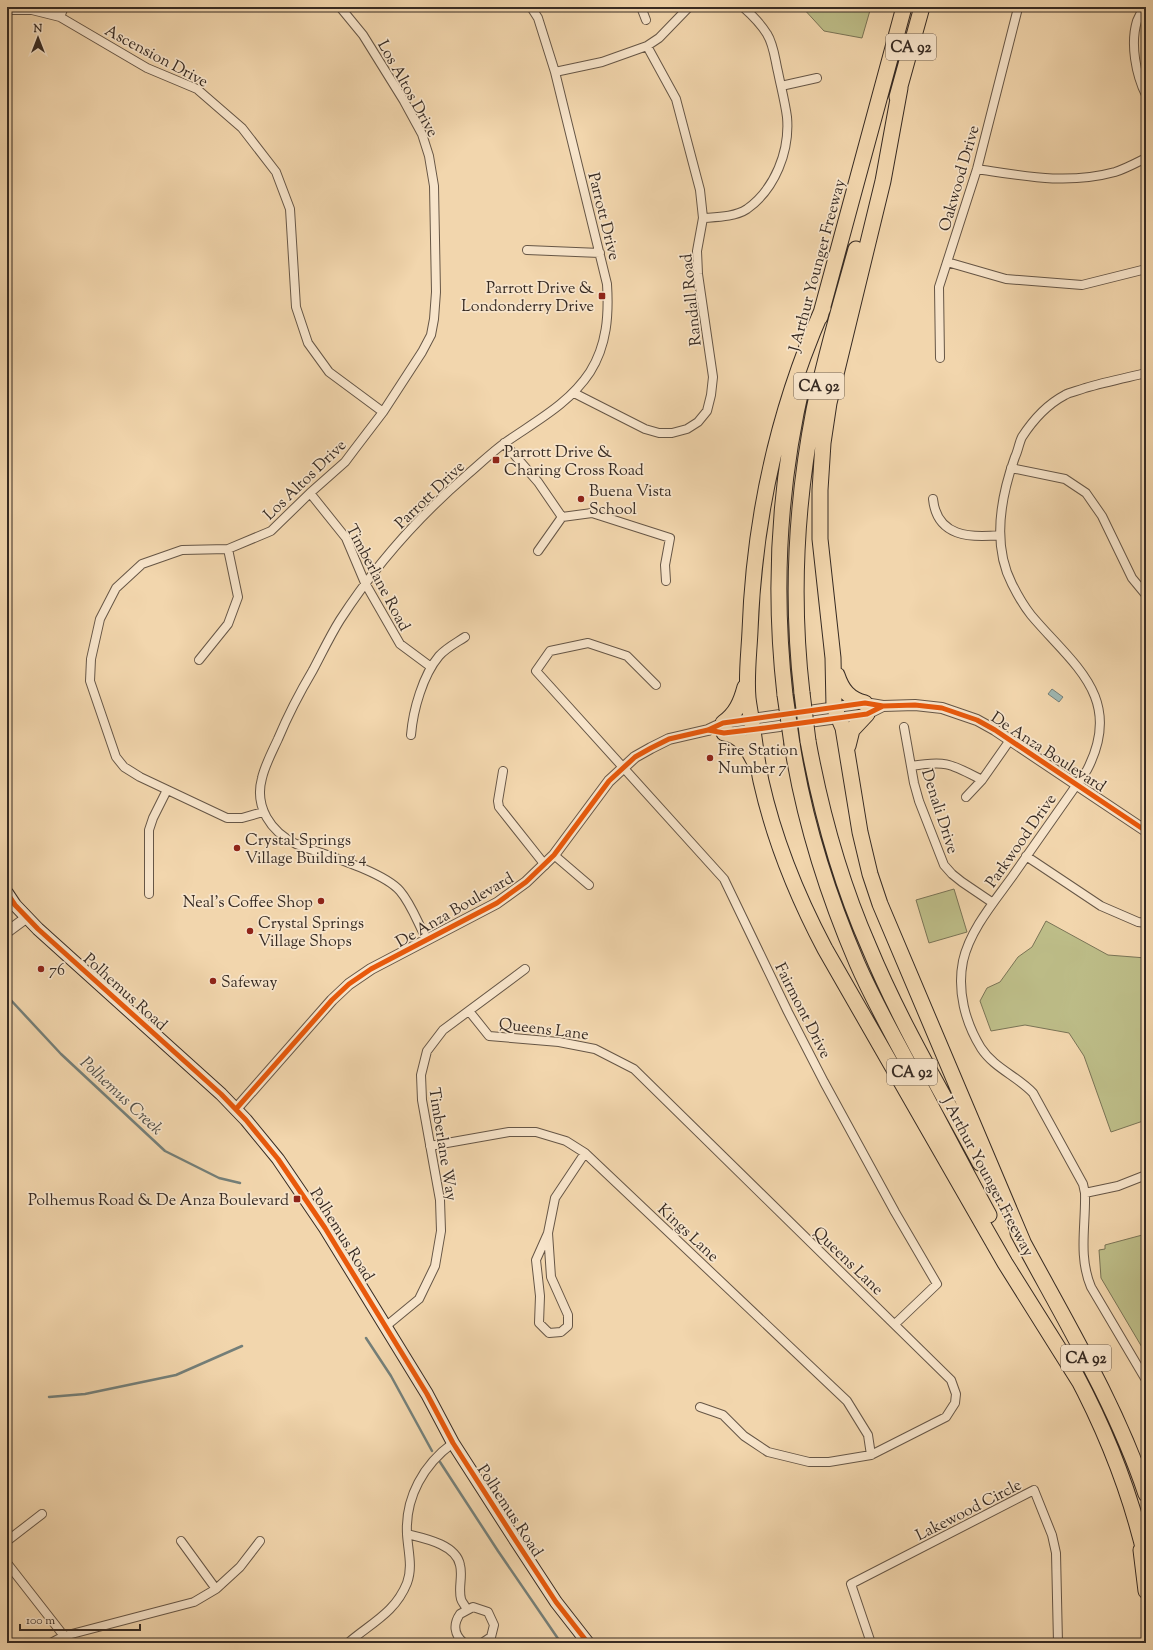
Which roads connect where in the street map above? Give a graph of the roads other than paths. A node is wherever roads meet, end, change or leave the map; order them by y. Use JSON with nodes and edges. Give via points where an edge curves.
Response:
{"nodes":[{"id":1,"x":64,"y":7,"type":"edge"},
{"id":2,"x":340,"y":7,"type":"edge"},
{"id":3,"x":531,"y":7,"type":"edge"},
{"id":4,"x":641,"y":7,"type":"edge"},
{"id":5,"x":689,"y":7,"type":"edge"},
{"id":6,"x":743,"y":7,"type":"edge"},
{"id":7,"x":904,"y":7,"type":"edge"},
{"id":8,"x":922,"y":7,"type":"edge"},
{"id":9,"x":1144,"y":7,"type":"edge"},
{"id":10,"x":1018,"y":8,"type":"edge"},
{"id":11,"x":7,"y":10,"type":"edge"},
{"id":12,"x":60,"y":17,"type":"junction"},
{"id":13,"x":646,"y":20,"type":"dead end"},
{"id":14,"x":646,"y":46,"type":"junction"},
{"id":15,"x":555,"y":72,"type":"junction"},
{"id":16,"x":817,"y":78,"type":"dead end"},
{"id":17,"x":781,"y":86,"type":"junction"},
{"id":18,"x":900,"y":88,"type":"junction"},
{"id":19,"x":1146,"y":95,"type":"edge"},
{"id":20,"x":1146,"y":158,"type":"edge"},
{"id":21,"x":977,"y":169,"type":"junction"},
{"id":22,"x":703,"y":218,"type":"junction"},
{"id":23,"x":526,"y":250,"type":"dead end"},
{"id":24,"x":600,"y":253,"type":"junction"},
{"id":25,"x":947,"y":262,"type":"junction"},
{"id":26,"x":1146,"y":269,"type":"edge"},
{"id":27,"x":823,"y":308,"type":"junction"},
{"id":28,"x":940,"y":358,"type":"dead end"},
{"id":29,"x":1146,"y":373,"type":"edge"},
{"id":30,"x":574,"y":393,"type":"junction"},
{"id":31,"x":383,"y":412,"type":"junction"},
{"id":32,"x":504,"y":443,"type":"junction"},
{"id":33,"x":1011,"y":468,"type":"junction"},
{"id":34,"x":310,"y":493,"type":"junction"},
{"id":35,"x":933,"y":499,"type":"dead end"},
{"id":36,"x":562,"y":517,"type":"junction"},
{"id":37,"x":1000,"y":535,"type":"junction"},
{"id":38,"x":228,"y":549,"type":"junction"},
{"id":39,"x":538,"y":551,"type":"dead end"},
{"id":40,"x":666,"y":581,"type":"dead end"},
{"id":41,"x":365,"y":583,"type":"junction"},
{"id":42,"x":1146,"y":595,"type":"edge"},
{"id":43,"x":465,"y":638,"type":"dead end"},
{"id":44,"x":833,"y":658,"type":"junction"},
{"id":45,"x":200,"y":660,"type":"dead end"},
{"id":46,"x":430,"y":667,"type":"junction"},
{"id":47,"x":748,"y":674,"type":"junction"},
{"id":48,"x":656,"y":685,"type":"dead end"},
{"id":49,"x":866,"y":708,"type":"junction"},
{"id":50,"x":837,"y":712,"type":"junction"},
{"id":51,"x":752,"y":724,"type":"junction"},
{"id":52,"x":904,"y":727,"type":"dead end"},
{"id":53,"x":723,"y":728,"type":"junction"},
{"id":54,"x":411,"y":735,"type":"dead end"},
{"id":55,"x":1010,"y":740,"type":"junction"},
{"id":56,"x":847,"y":759,"type":"junction"},
{"id":57,"x":911,"y":766,"type":"junction"},
{"id":58,"x":622,"y":767,"type":"junction"},
{"id":59,"x":503,"y":771,"type":"dead end"},
{"id":60,"x":982,"y":780,"type":"junction"},
{"id":61,"x":761,"y":781,"type":"junction"},
{"id":62,"x":1077,"y":784,"type":"junction"},
{"id":63,"x":167,"y":790,"type":"junction"},
{"id":64,"x":966,"y":797,"type":"dead end"},
{"id":65,"x":263,"y":812,"type":"junction"},
{"id":66,"x":1146,"y":832,"type":"edge"},
{"id":67,"x":554,"y":855,"type":"junction"},
{"id":68,"x":1026,"y":856,"type":"junction"},
{"id":69,"x":545,"y":865,"type":"junction"},
{"id":70,"x":588,"y":885,"type":"dead end"},
{"id":71,"x":7,"y":893,"type":"edge"},
{"id":72,"x":149,"y":894,"type":"dead end"},
{"id":73,"x":993,"y":903,"type":"junction"},
{"id":74,"x":26,"y":918,"type":"junction"},
{"id":75,"x":1146,"y":923,"type":"edge"},
{"id":76,"x":7,"y":932,"type":"edge"},
{"id":77,"x":426,"y":940,"type":"junction"},
{"id":78,"x":525,"y":969,"type":"dead end"},
{"id":79,"x":468,"y":1012,"type":"junction"},
{"id":80,"x":236,"y":1109,"type":"junction"},
{"id":81,"x":430,"y":1146,"type":"junction"},
{"id":82,"x":585,"y":1153,"type":"junction"},
{"id":83,"x":1146,"y":1175,"type":"edge"},
{"id":84,"x":1085,"y":1193,"type":"junction"},
{"id":85,"x":548,"y":1233,"type":"junction"},
{"id":86,"x":1023,"y":1242,"type":"junction"},
{"id":87,"x":895,"y":1324,"type":"junction"},
{"id":88,"x":385,"y":1327,"type":"junction"},
{"id":89,"x":1146,"y":1380,"type":"edge"},
{"id":90,"x":1079,"y":1381,"type":"junction"},
{"id":91,"x":700,"y":1407,"type":"dead end"},
{"id":92,"x":453,"y":1443,"type":"junction"},
{"id":93,"x":871,"y":1455,"type":"junction"},
{"id":94,"x":1143,"y":1484,"type":"edge"},
{"id":95,"x":1146,"y":1494,"type":"edge"},
{"id":96,"x":42,"y":1514,"type":"dead end"},
{"id":97,"x":1138,"y":1525,"type":"junction"},
{"id":98,"x":407,"y":1534,"type":"junction"},
{"id":99,"x":7,"y":1541,"type":"edge"},
{"id":100,"x":181,"y":1541,"type":"dead end"},
{"id":101,"x":260,"y":1541,"type":"dead end"},
{"id":102,"x":1146,"y":1560,"type":"edge"},
{"id":103,"x":7,"y":1563,"type":"edge"},
{"id":104,"x":216,"y":1589,"type":"junction"},
{"id":105,"x":1146,"y":1591,"type":"edge"},
{"id":106,"x":467,"y":1610,"type":"junction"},
{"id":107,"x":64,"y":1636,"type":"junction"},
{"id":108,"x":51,"y":1643,"type":"edge"},
{"id":109,"x":348,"y":1643,"type":"edge"},
{"id":110,"x":464,"y":1643,"type":"edge"},
{"id":111,"x":482,"y":1643,"type":"edge"},
{"id":112,"x":588,"y":1643,"type":"edge"},
{"id":113,"x":871,"y":1643,"type":"edge"},
{"id":114,"x":1058,"y":1643,"type":"edge"}],
"edges":[{"from":1,"to":12,"type":"street"},
{"from":2,"to":31,"type":"street","name":"Los Altos Drive","via":[[363,35],[422,134],[433,178],[436,292],[434,319],[422,352]]},
{"from":3,"to":15,"type":"street","name":"Parrott Drive","via":[[546,39]]},
{"from":4,"to":13,"type":"street"},
{"from":5,"to":14,"type":"street","via":[[659,38]]},
{"from":6,"to":17,"type":"street","via":[[768,35]]},
{"from":7,"to":27,"type":"highway","name":"J Arthur Younger Freeway","number":"CA 92"},
{"from":8,"to":18,"type":"highway","name":"J Arthur Younger Freeway","number":"CA 92"},
{"from":9,"to":19,"type":"street","via":[[1137,22],[1135,42],[1140,84]]},
{"from":10,"to":21,"type":"street","name":"Oakwood Drive"},
{"from":11,"to":12,"type":"street","name":"Ascension Drive","via":[[32,10]]},
{"from":12,"to":31,"type":"street","name":"Ascension Drive","via":[[147,68],[197,89],[242,128],[276,172],[290,209],[296,307],[308,343],[328,372]]},
{"from":14,"to":15,"type":"street","via":[[602,62]]},
{"from":14,"to":22,"type":"street","name":"Randall Road","via":[[676,99],[700,190]]},
{"from":15,"to":24,"type":"street","name":"Parrott Drive"},
{"from":16,"to":17,"type":"street"},
{"from":17,"to":22,"type":"street","via":[[787,119],[786,138],[783,157],[769,188],[746,210],[727,216]]},
{"from":18,"to":44,"type":"highway","via":[[883,181],[835,375],[823,443],[820,527]]},
{"from":18,"to":86,"type":"highway","name":"J Arthur Younger Freeway","number":"CA 92","bridge":true,"via":[[824,369],[808,443],[800,500],[796,564],[796,617],[802,693],[808,741],[820,799],[850,899],[871,953],[904,1021]]},
{"from":20,"to":21,"type":"street","via":[[1116,172],[1072,179],[1037,178]]},
{"from":21,"to":25,"type":"street","name":"Oakwood Drive"},
{"from":22,"to":30,"type":"street","name":"Randall Road","via":[[698,251],[698,274],[713,377],[707,411],[698,422],[687,429],[659,433],[645,429]]},
{"from":23,"to":24,"type":"street"},
{"from":24,"to":30,"type":"street","name":"Parrott Drive","via":[[609,304],[607,328],[601,350],[590,372]]},
{"from":25,"to":26,"type":"street","via":[[1006,279],[1082,285]]},
{"from":25,"to":28,"type":"street","name":"Oakwood Drive","via":[[939,287]]},
{"from":27,"to":47,"type":"highway","via":[[797,371],[769,475],[760,521],[754,574]]},
{"from":27,"to":90,"type":"highway","name":"J Arthur Younger Freeway","number":"CA 92","bridge":true,"via":[[798,404],[788,461],[780,549],[779,602],[785,695],[806,814],[837,914],[862,974]]},
{"from":29,"to":33,"type":"street","name":"Parkwood Drive","via":[[1066,394],[1041,411],[1022,438]]},
{"from":30,"to":32,"type":"street","name":"Parrott Drive"},
{"from":31,"to":34,"type":"street","name":"Los Altos Drive","via":[[345,462]]},
{"from":32,"to":36,"type":"street","via":[[538,482]]},
{"from":32,"to":41,"type":"street","name":"Parrott Drive","via":[[412,527]]},
{"from":33,"to":37,"type":"street","name":"Parkwood Drive"},
{"from":33,"to":42,"type":"street","via":[[1065,479],[1086,492],[1102,516],[1132,578]]},
{"from":34,"to":38,"type":"street","name":"Los Altos Drive","via":[[272,531]]},
{"from":34,"to":41,"type":"street","name":"Timberlane Road","via":[[346,538]]},
{"from":35,"to":37,"type":"street","via":[[941,523],[951,530],[972,536]]},
{"from":36,"to":39,"type":"street"},
{"from":36,"to":40,"type":"street","via":[[592,513],[670,538],[665,566]]},
{"from":37,"to":62,"type":"street","name":"Parkwood Drive","via":[[1009,576],[1020,600],[1083,673],[1095,699],[1099,715],[1097,744],[1093,758]]},
{"from":38,"to":45,"type":"street","via":[[238,597],[228,624]]},
{"from":38,"to":63,"type":"street","name":"Los Altos Drive","via":[[182,550],[142,564],[116,588],[100,619],[91,659],[90,681],[116,757],[124,767]]},
{"from":41,"to":46,"type":"street","name":"Timberlane Road","via":[[400,644]]},
{"from":41,"to":65,"type":"street","name":"Parrott Drive","via":[[340,621],[288,715],[262,780],[260,795]]},
{"from":43,"to":46,"type":"street","via":[[440,655]]},
{"from":44,"to":49,"type":"highway","via":[[838,680],[844,692]]},
{"from":44,"to":50,"type":"highway"},
{"from":46,"to":54,"type":"street","via":[[413,715]]},
{"from":47,"to":51,"type":"highway"},
{"from":47,"to":53,"type":"highway","via":[[738,707]]},
{"from":48,"to":58,"type":"street","name":"Fairmont Drive","via":[[626,656],[588,643],[550,651],[536,671]]},
{"from":49,"to":50,"type":"street","name":"De Anza Boulevard"},
{"from":49,"to":55,"type":"street","name":"De Anza Boulevard","via":[[924,705],[950,710],[977,720]]},
{"from":49,"to":56,"type":"highway","via":[[852,730],[848,741]]},
{"from":50,"to":51,"type":"street","name":"De Anza Boulevard"},
{"from":50,"to":56,"type":"highway","via":[[843,728]]},
{"from":51,"to":53,"type":"street","name":"De Anza Boulevard"},
{"from":51,"to":61,"type":"highway"},
{"from":52,"to":57,"type":"street","name":"Denali Drive"},
{"from":53,"to":58,"type":"street","name":"De Anza Boulevard","via":[[678,736],[659,743]]},
{"from":53,"to":61,"type":"highway","via":[[743,743]]},
{"from":55,"to":60,"type":"street"},
{"from":55,"to":62,"type":"street","name":"De Anza Boulevard"},
{"from":56,"to":86,"type":"highway","via":[[860,832],[880,904]]},
{"from":57,"to":60,"type":"street","via":[[942,763]]},
{"from":57,"to":73,"type":"street","name":"Denali Drive","via":[[919,801],[944,864],[957,878]]},
{"from":58,"to":67,"type":"street","name":"De Anza Boulevard","via":[[603,788]]},
{"from":58,"to":87,"type":"street","name":"Fairmont Drive","via":[[724,879],[817,1068],[937,1284]]},
{"from":59,"to":69,"type":"street","via":[[498,807]]},
{"from":60,"to":64,"type":"street"},
{"from":61,"to":90,"type":"highway","via":[[780,847],[802,903],[825,949],[1005,1263]]},
{"from":62,"to":66,"type":"street","name":"De Anza Boulevard"},
{"from":62,"to":68,"type":"street","name":"Parkwood Drive"},
{"from":63,"to":65,"type":"street","name":"Los Altos Drive","via":[[227,818],[242,818]]},
{"from":63,"to":72,"type":"street","via":[[149,830]]},
{"from":65,"to":77,"type":"street","name":"Parrott Drive","via":[[275,831],[288,841],[392,883],[404,897]]},
{"from":67,"to":69,"type":"street","name":"De Anza Boulevard"},
{"from":67,"to":70,"type":"street"},
{"from":68,"to":73,"type":"street","name":"Parkwood Drive"},
{"from":68,"to":75,"type":"street","via":[[1101,906]]},
{"from":69,"to":77,"type":"street","name":"De Anza Boulevard","via":[[506,897]]},
{"from":71,"to":74,"type":"main road","name":"Polhemus Road"},
{"from":73,"to":84,"type":"street","name":"Parkwood Drive","via":[[970,943],[963,961],[961,990],[965,1015],[972,1032],[988,1057],[1006,1073],[1027,1086],[1038,1100],[1074,1166]]},
{"from":74,"to":76,"type":"street"},
{"from":74,"to":80,"type":"main road","name":"Polhemus Road"},
{"from":77,"to":80,"type":"street","name":"De Anza Boulevard","via":[[366,972],[339,992]]},
{"from":78,"to":79,"type":"street","name":"Timberlane Way"},
{"from":79,"to":81,"type":"street","name":"Timberlane Way","via":[[443,1030],[427,1051],[420,1075]]},
{"from":79,"to":87,"type":"street","name":"Queens Lane","via":[[489,1036],[559,1042],[595,1049],[634,1069]]},
{"from":80,"to":88,"type":"main road","name":"Polhemus Road","via":[[264,1141],[304,1195]]},
{"from":81,"to":82,"type":"street","name":"Kings Lane","via":[[509,1132],[536,1132],[566,1141]]},
{"from":81,"to":88,"type":"street","name":"Timberlane Way","via":[[440,1200],[441,1231],[435,1266],[419,1299]]},
{"from":82,"to":85,"type":"street","via":[[555,1198]]},
{"from":82,"to":93,"type":"street","name":"Kings Lane","via":[[847,1401],[868,1435]]},
{"from":83,"to":84,"type":"street","via":[[1118,1186]]},
{"from":84,"to":89,"type":"street","name":"Parkwood Drive","via":[[1085,1270],[1095,1293]]},
{"from":85,"to":85,"type":"street","via":[[536,1260],[540,1296],[539,1323],[549,1333],[561,1332],[568,1326],[568,1315],[551,1277]]},
{"from":86,"to":94,"type":"highway","name":"J Arthur Younger Freeway","number":"CA 92","via":[[1109,1402]]},
{"from":87,"to":93,"type":"street","name":"Queens Lane","via":[[951,1380],[956,1403],[946,1417]]},
{"from":88,"to":92,"type":"main road","name":"Polhemus Road","via":[[427,1394]]},
{"from":90,"to":97,"type":"highway","name":"J Arthur Younger Freeway","number":"CA 92","via":[[1116,1459]]},
{"from":91,"to":93,"type":"street","name":"Queens Lane","via":[[723,1415],[744,1436],[768,1452],[809,1462],[829,1462]]},
{"from":92,"to":98,"type":"street","via":[[432,1461],[417,1486],[409,1503]]},
{"from":92,"to":112,"type":"main road","name":"Polhemus Road","via":[[544,1584]]},
{"from":94,"to":95,"type":"highway","name":"J Arthur Younger Freeway","number":"CA 92"},
{"from":96,"to":99,"type":"street"},
{"from":97,"to":102,"type":"highway","name":"J Arthur Younger Freeway","number":"CA 92"},
{"from":97,"to":105,"type":"highway"},
{"from":98,"to":106,"type":"street","via":[[438,1542],[454,1555],[460,1564],[461,1599]]},
{"from":98,"to":109,"type":"street","via":[[410,1565],[407,1583],[392,1609]]},
{"from":100,"to":104,"type":"street"},
{"from":101,"to":104,"type":"street","via":[[240,1567]]},
{"from":103,"to":107,"type":"street"},
{"from":104,"to":107,"type":"street","via":[[194,1602]]},
{"from":106,"to":110,"type":"street","via":[[458,1616],[455,1626],[458,1636]]},
{"from":106,"to":111,"type":"street","via":[[476,1607],[486,1610],[494,1625],[491,1637]]},
{"from":107,"to":108,"type":"street"},
{"from":113,"to":114,"type":"street","name":"Lakewood Circle","via":[[851,1584],[1034,1490],[1052,1535],[1056,1553]]}]}
